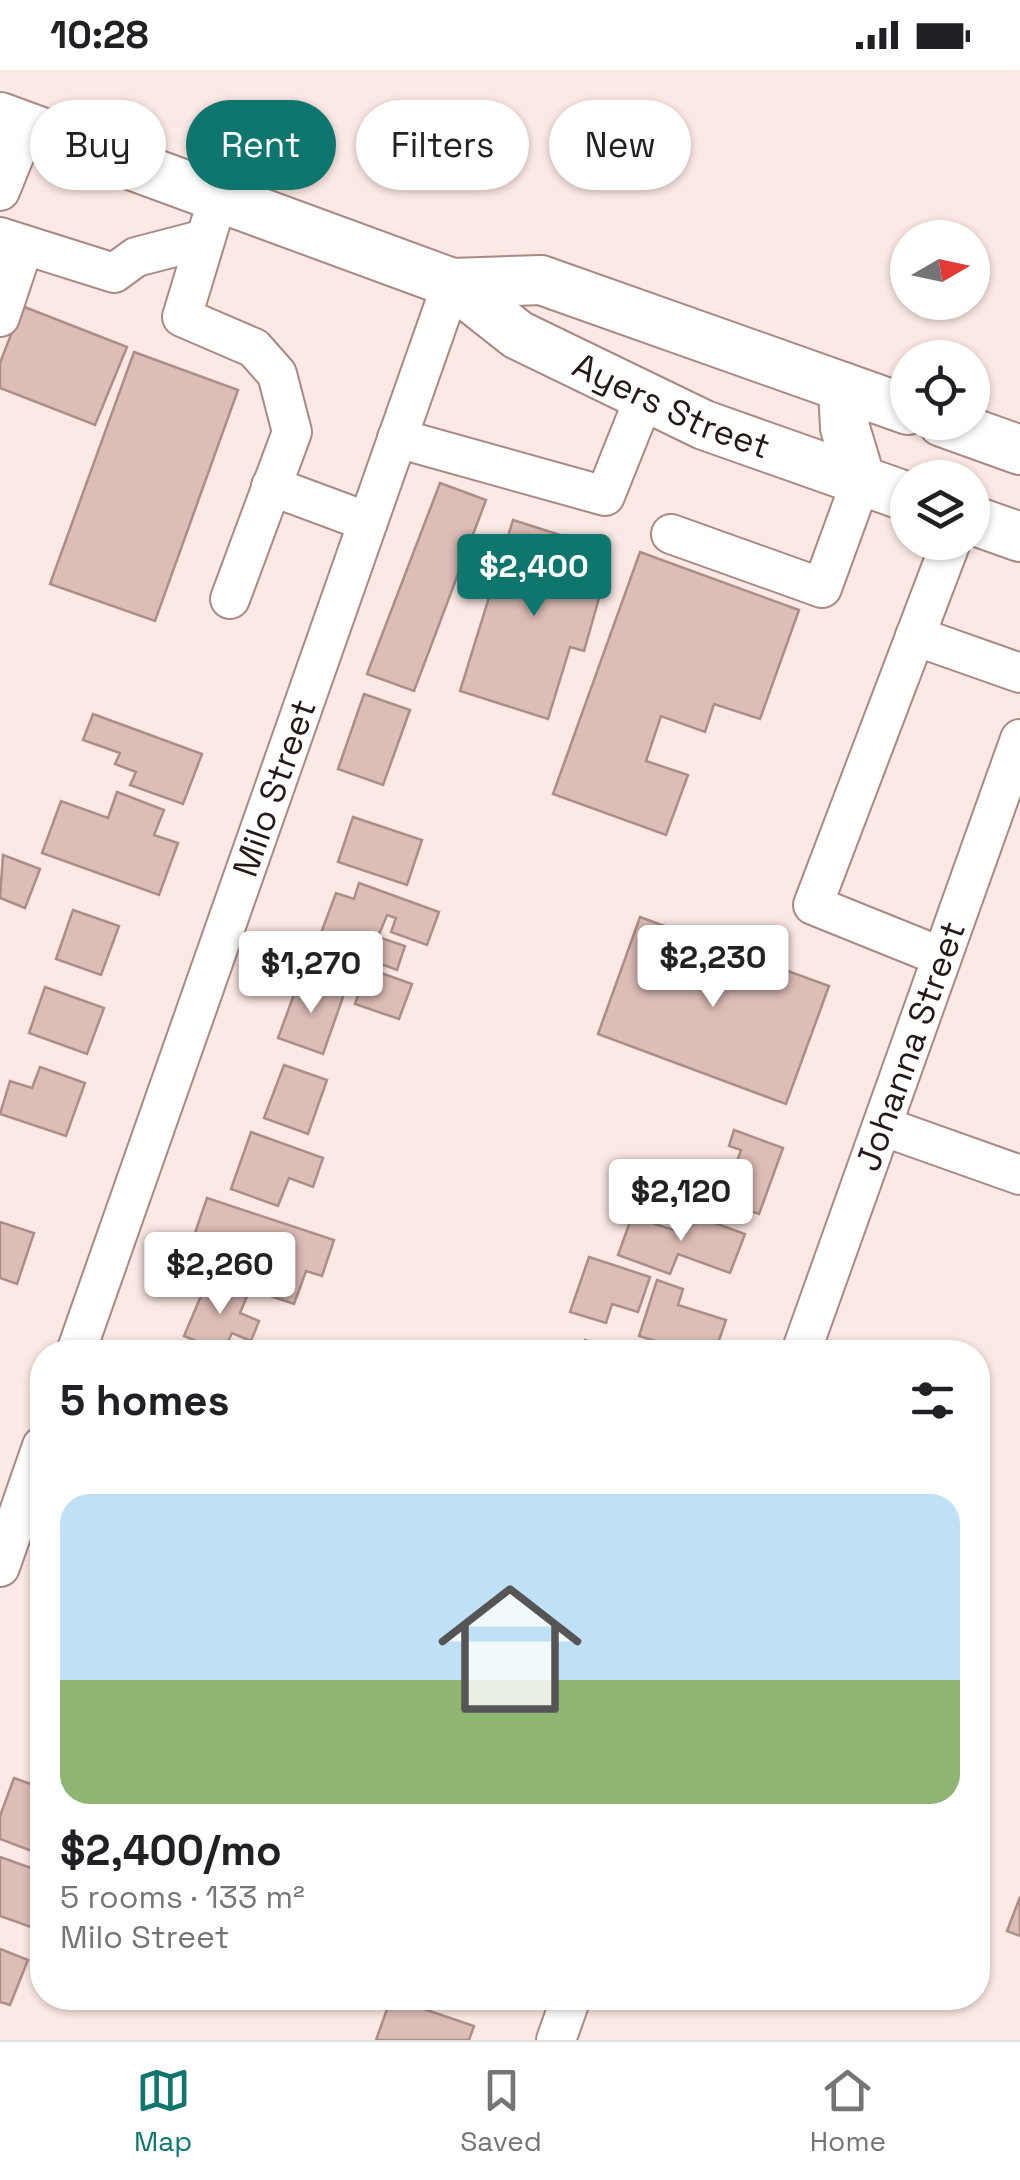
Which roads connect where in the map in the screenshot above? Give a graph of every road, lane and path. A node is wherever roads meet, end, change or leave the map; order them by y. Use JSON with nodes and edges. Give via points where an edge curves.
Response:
{"nodes":[{"id":1,"x":13,"y":122,"type":"edge"},
{"id":2,"x":0,"y":191,"type":"edge"},
{"id":3,"x":212,"y":218,"type":"junction"},
{"id":4,"x":12,"y":241,"type":"edge"},
{"id":5,"x":452,"y":282,"type":"junction"},
{"id":6,"x":0,"y":316,"type":"edge"},
{"id":7,"x":843,"y":387,"type":"junction"},
{"id":8,"x":645,"y":396,"type":"junction"},
{"id":9,"x":890,"y":404,"type":"edge"},
{"id":10,"x":397,"y":438,"type":"junction"},
{"id":11,"x":990,"y":439,"type":"edge"},
{"id":12,"x":1020,"y":450,"type":"edge"},
{"id":13,"x":861,"y":481,"type":"junction"},
{"id":14,"x":272,"y":486,"type":"junction"},
{"id":15,"x":890,"y":491,"type":"edge"},
{"id":16,"x":368,"y":522,"type":"junction"},
{"id":17,"x":990,"y":526,"type":"edge"},
{"id":18,"x":670,"y":534,"type":"dead end"},
{"id":19,"x":1020,"y":537,"type":"edge"},
{"id":20,"x":944,"y":560,"type":"edge"},
{"id":21,"x":230,"y":599,"type":"dead end"},
{"id":22,"x":915,"y":636,"type":"junction"},
{"id":23,"x":1020,"y":673,"type":"edge"},
{"id":24,"x":1020,"y":739,"type":"edge"},
{"id":25,"x":942,"y":957,"type":"junction"},
{"id":26,"x":882,"y":1126,"type":"junction"},
{"id":27,"x":1020,"y":1176,"type":"edge"},
{"id":28,"x":80,"y":1340,"type":"edge"},
{"id":29,"x":805,"y":1340,"type":"edge"},
{"id":30,"x":30,"y":1481,"type":"edge"},
{"id":31,"x":0,"y":1567,"type":"edge"},
{"id":32,"x":567,"y":2010,"type":"edge"},
{"id":33,"x":556,"y":2040,"type":"edge"}],
"edges":[{"from":1,"to":2,"type":"street"},
{"from":1,"to":3,"type":"main road","name":"Ayers Street"},
{"from":3,"to":4,"type":"street","via":[[114,273]]},
{"from":3,"to":5,"type":"main road","name":"Ayers Street"},
{"from":3,"to":14,"type":"street","via":[[182,317],[254,348],[278,374],[292,432]]},
{"from":4,"to":6,"type":"street"},
{"from":5,"to":7,"type":"main road","name":"Ayers Street","via":[[540,280]]},
{"from":5,"to":8,"type":"main road","name":"Ayers Street","via":[[518,335]]},
{"from":5,"to":10,"type":"street","name":"Milo Street"},
{"from":7,"to":9,"type":"main road","name":"Ayers Street"},
{"from":7,"to":13,"type":"main road","via":[[844,428]]},
{"from":8,"to":10,"type":"street","via":[[605,496]]},
{"from":8,"to":13,"type":"main road","name":"Ayers Street","via":[[704,425]]},
{"from":10,"to":16,"type":"street","name":"Milo Street"},
{"from":11,"to":12,"type":"main road"},
{"from":13,"to":15,"type":"main road","name":"Ayers Street"},
{"from":13,"to":18,"type":"street","via":[[822,588]]},
{"from":14,"to":16,"type":"street"},
{"from":14,"to":21,"type":"street"},
{"from":16,"to":28,"type":"street","name":"Milo Street"},
{"from":17,"to":19,"type":"main road"},
{"from":20,"to":22,"type":"street"},
{"from":22,"to":23,"type":"street"},
{"from":22,"to":25,"type":"street","via":[[813,905]]},
{"from":24,"to":25,"type":"street","name":"Johanna Street"},
{"from":25,"to":26,"type":"street","name":"Johanna Street"},
{"from":26,"to":27,"type":"street"},
{"from":26,"to":29,"type":"street","name":"Johanna Street"},
{"from":30,"to":31,"type":"street"},
{"from":32,"to":33,"type":"street"}]}
